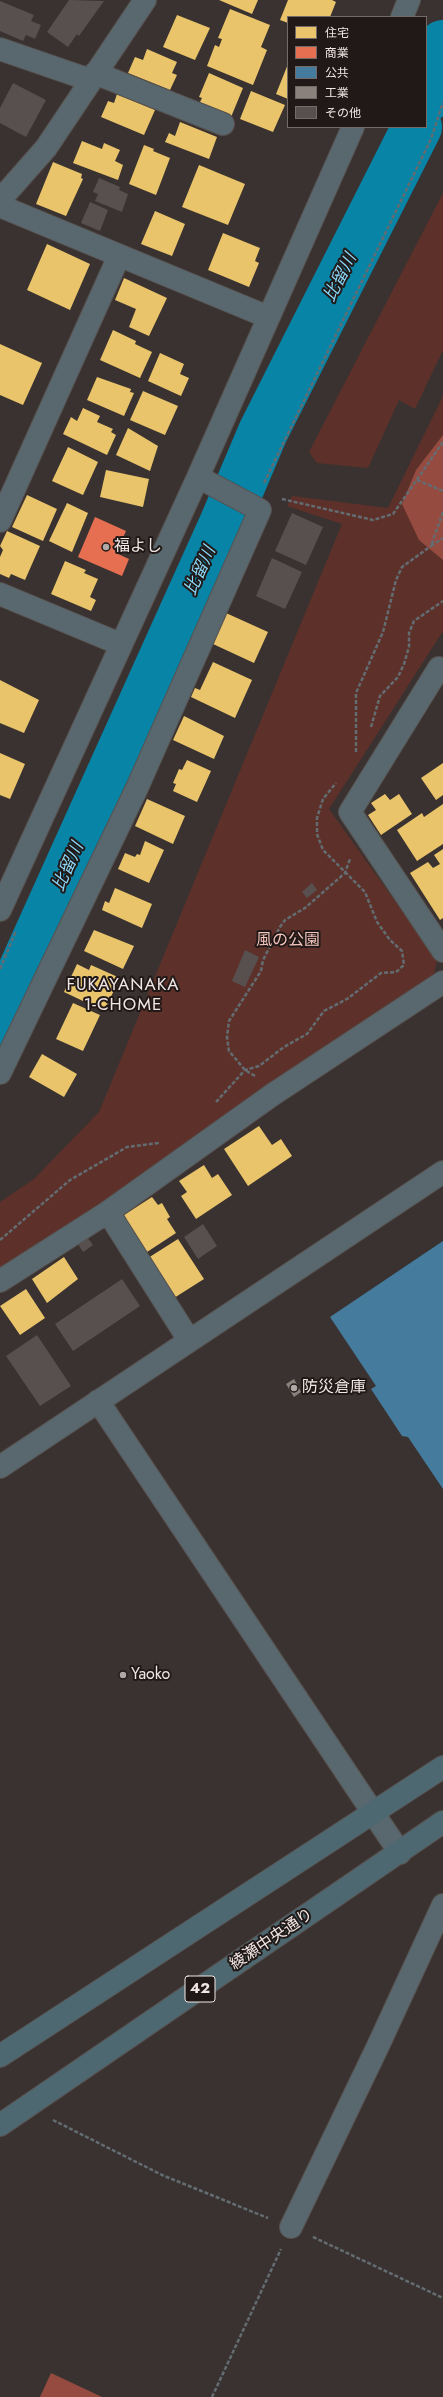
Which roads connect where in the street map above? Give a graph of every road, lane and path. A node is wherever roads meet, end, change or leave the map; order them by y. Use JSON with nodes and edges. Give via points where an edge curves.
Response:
{"nodes":[{"id":1,"x":145,"y":0,"type":"edge"},
{"id":2,"x":410,"y":0,"type":"edge"},
{"id":3,"x":402,"y":16,"type":"edge"},
{"id":4,"x":0,"y":49,"type":"edge"},
{"id":5,"x":92,"y":77,"type":"junction"},
{"id":6,"x":443,"y":102,"type":"edge"},
{"id":7,"x":223,"y":124,"type":"dead end"},
{"id":8,"x":353,"y":128,"type":"edge"},
{"id":9,"x":0,"y":200,"type":"edge"},
{"id":10,"x":0,"y":206,"type":"edge"},
{"id":11,"x":119,"y":256,"type":"junction"},
{"id":12,"x":268,"y":317,"type":"junction"},
{"id":13,"x":443,"y":442,"type":"edge"},
{"id":14,"x":198,"y":477,"type":"junction"},
{"id":15,"x":417,"y":480,"type":"junction"},
{"id":16,"x":443,"y":491,"type":"edge"},
{"id":17,"x":253,"y":507,"type":"junction"},
{"id":18,"x":443,"y":512,"type":"edge"},
{"id":19,"x":0,"y":521,"type":"edge"},
{"id":20,"x":443,"y":538,"type":"edge"},
{"id":21,"x":431,"y":546,"type":"junction"},
{"id":22,"x":0,"y":594,"type":"edge"},
{"id":23,"x":443,"y":601,"type":"edge"},
{"id":24,"x":120,"y":644,"type":"junction"},
{"id":25,"x":442,"y":668,"type":"edge"},
{"id":26,"x":369,"y":733,"type":"dead end"},
{"id":27,"x":362,"y":747,"type":"dead end"},
{"id":28,"x":356,"y":751,"type":"junction"},
{"id":29,"x":352,"y":758,"type":"dead end"},
{"id":30,"x":340,"y":777,"type":"dead end"},
{"id":31,"x":370,"y":842,"type":"junction"},
{"id":32,"x":346,"y":873,"type":"junction"},
{"id":33,"x":0,"y":910,"type":"edge"},
{"id":34,"x":18,"y":927,"type":"dead end"},
{"id":35,"x":443,"y":951,"type":"edge"},
{"id":36,"x":0,"y":969,"type":"edge"},
{"id":37,"x":443,"y":982,"type":"edge"},
{"id":38,"x":245,"y":1070,"type":"junction"},
{"id":39,"x":0,"y":1073,"type":"edge"},
{"id":40,"x":272,"y":1095,"type":"junction"},
{"id":41,"x":212,"y":1107,"type":"dead end"},
{"id":42,"x":166,"y":1140,"type":"dead end"},
{"id":43,"x":443,"y":1172,"type":"edge"},
{"id":44,"x":108,"y":1212,"type":"junction"},
{"id":45,"x":0,"y":1240,"type":"edge"},
{"id":46,"x":0,"y":1281,"type":"edge"},
{"id":47,"x":189,"y":1340,"type":"junction"},
{"id":48,"x":98,"y":1401,"type":"junction"},
{"id":49,"x":0,"y":1467,"type":"edge"},
{"id":50,"x":443,"y":1767,"type":"edge"},
{"id":51,"x":373,"y":1813,"type":"junction"},
{"id":52,"x":443,"y":1822,"type":"edge"},
{"id":53,"x":400,"y":1853,"type":"junction"},
{"id":54,"x":443,"y":1906,"type":"edge"},
{"id":55,"x":0,"y":2056,"type":"edge"},
{"id":56,"x":28,"y":2106,"type":"junction"},
{"id":57,"x":0,"y":2125,"type":"edge"},
{"id":58,"x":291,"y":2227,"type":"junction"},
{"id":59,"x":443,"y":2298,"type":"edge"},
{"id":60,"x":212,"y":2397,"type":"edge"}],
"edges":[{"from":1,"to":5,"type":"street"},
{"from":2,"to":3,"type":"street"},
{"from":4,"to":5,"type":"street"},
{"from":5,"to":7,"type":"street"},
{"from":5,"to":9,"type":"street","via":[[46,148]]},
{"from":6,"to":17,"type":"path","via":[[431,139]]},
{"from":8,"to":12,"type":"street"},
{"from":10,"to":11,"type":"street"},
{"from":11,"to":12,"type":"street"},
{"from":11,"to":19,"type":"street"},
{"from":12,"to":14,"type":"street"},
{"from":13,"to":15,"type":"path"},
{"from":14,"to":17,"type":"street"},
{"from":14,"to":24,"type":"street"},
{"from":15,"to":16,"type":"path"},
{"from":15,"to":17,"type":"path","via":[[393,514],[373,520],[283,499]]},
{"from":17,"to":39,"type":"street","via":[[137,788]]},
{"from":18,"to":21,"type":"path"},
{"from":20,"to":21,"type":"path"},
{"from":21,"to":28,"type":"path","via":[[402,568],[396,580],[383,632],[356,693]]},
{"from":22,"to":24,"type":"street"},
{"from":23,"to":26,"type":"path","via":[[414,621],[409,633],[409,647],[404,664],[398,677],[380,696]]},
{"from":24,"to":33,"type":"street"},
{"from":25,"to":31,"type":"street","via":[[350,812]]},
{"from":27,"to":28,"type":"path"},
{"from":28,"to":29,"type":"path"},
{"from":30,"to":32,"type":"path","via":[[323,799],[317,818],[317,834],[323,850]]},
{"from":31,"to":32,"type":"path","via":[[351,856]]},
{"from":31,"to":35,"type":"street"},
{"from":32,"to":38,"type":"path","via":[[304,908],[285,920],[263,960],[261,971],[249,992],[236,1007],[229,1021],[227,1037],[229,1051]]},
{"from":32,"to":38,"type":"path","via":[[364,892],[377,922],[402,951],[404,965],[396,972],[381,973],[369,980],[347,999],[324,1011],[307,1034],[259,1066]]},
{"from":34,"to":36,"type":"path"},
{"from":37,"to":40,"type":"street"},
{"from":38,"to":40,"type":"path","via":[[260,1078]]},
{"from":38,"to":41,"type":"path"},
{"from":40,"to":44,"type":"street"},
{"from":42,"to":45,"type":"path","via":[[127,1147],[70,1180]]},
{"from":43,"to":47,"type":"street"},
{"from":44,"to":46,"type":"street"},
{"from":44,"to":47,"type":"street"},
{"from":47,"to":48,"type":"street"},
{"from":48,"to":49,"type":"street"},
{"from":48,"to":51,"type":"street"},
{"from":50,"to":51,"type":"main road"},
{"from":51,"to":53,"type":"street"},
{"from":51,"to":55,"type":"main road"},
{"from":52,"to":53,"type":"main road","name":"綾瀬中央通り","number":"42"},
{"from":53,"to":56,"type":"main road","name":"綾瀬中央通り","number":"42"},
{"from":54,"to":58,"type":"street"},
{"from":56,"to":57,"type":"main road","name":"綾瀬中央通り","number":"42"},
{"from":56,"to":58,"type":"path","via":[[162,2174]]},
{"from":58,"to":59,"type":"path"},
{"from":58,"to":60,"type":"path"}]}
